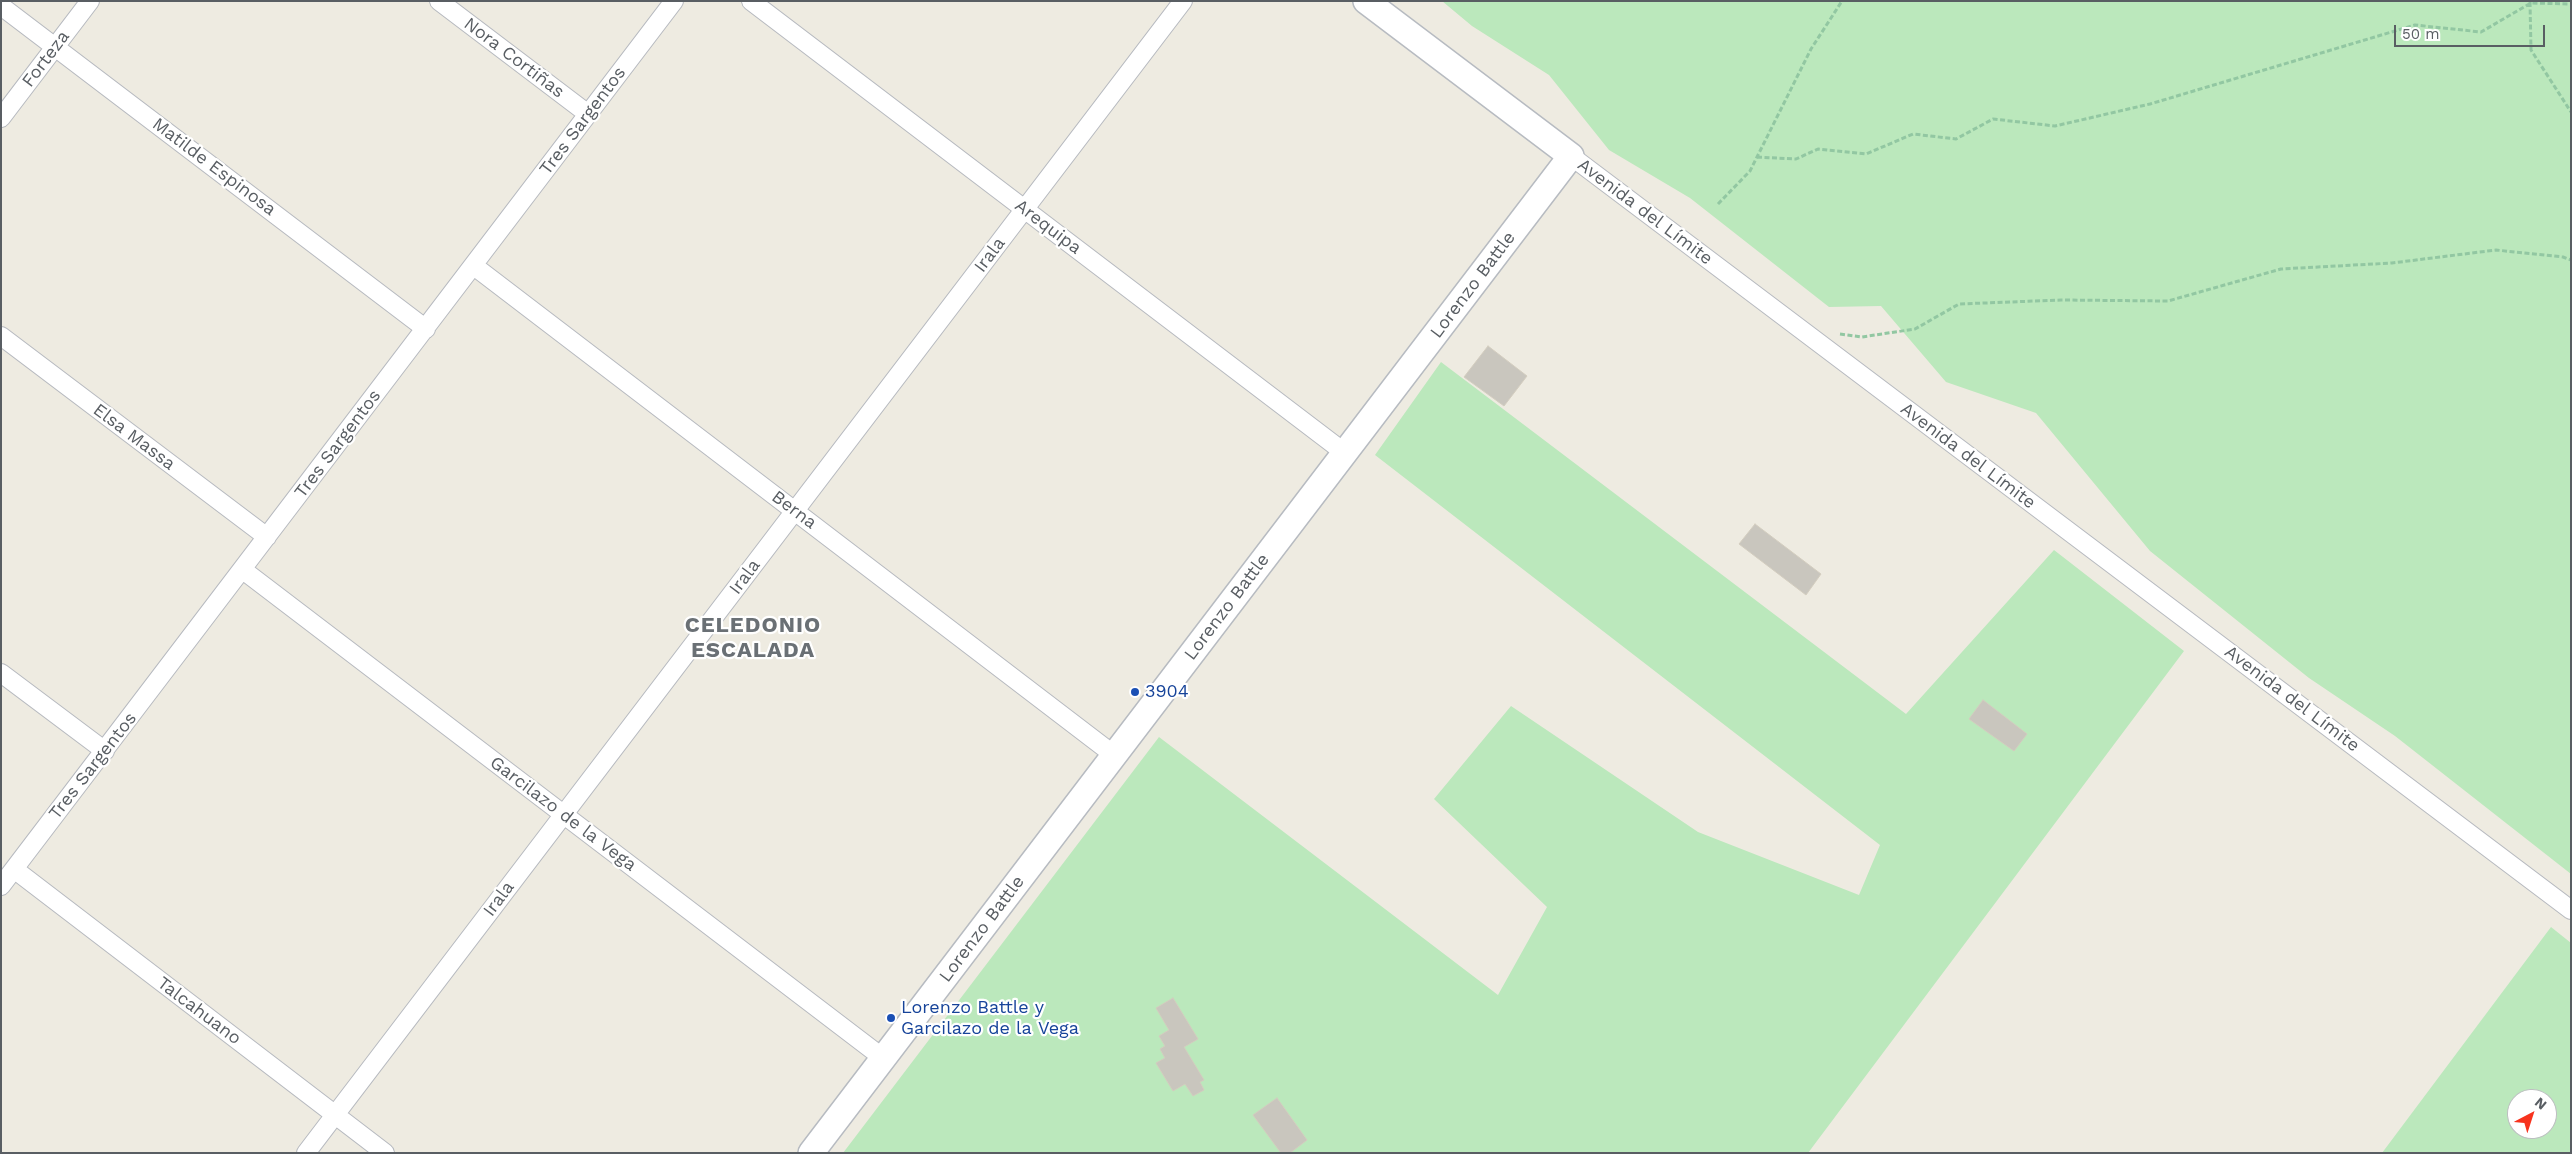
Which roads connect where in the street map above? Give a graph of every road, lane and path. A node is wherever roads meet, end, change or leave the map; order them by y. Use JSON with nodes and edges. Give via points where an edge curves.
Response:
{"nodes":[{"id":1,"x":90,"y":1,"type":"edge"},
{"id":2,"x":439,"y":1,"type":"edge"},
{"id":3,"x":674,"y":1,"type":"edge"},
{"id":4,"x":751,"y":1,"type":"edge"},
{"id":5,"x":1183,"y":1,"type":"edge"},
{"id":6,"x":1366,"y":1,"type":"edge"},
{"id":7,"x":1842,"y":1,"type":"edge"},
{"id":8,"x":2530,"y":2,"type":"edge"},
{"id":9,"x":2571,"y":4,"type":"edge"},
{"id":10,"x":1,"y":6,"type":"edge"},
{"id":11,"x":55,"y":47,"type":"junction"},
{"id":12,"x":2571,"y":112,"type":"edge"},
{"id":13,"x":588,"y":114,"type":"junction"},
{"id":14,"x":1,"y":118,"type":"edge"},
{"id":15,"x":1571,"y":156,"type":"junction"},
{"id":16,"x":1757,"y":157,"type":"junction"},
{"id":17,"x":1718,"y":204,"type":"dead end"},
{"id":18,"x":1025,"y":210,"type":"junction"},
{"id":19,"x":2571,"y":260,"type":"edge"},
{"id":20,"x":474,"y":266,"type":"junction"},
{"id":21,"x":426,"y":328,"type":"junction"},
{"id":22,"x":1835,"y":334,"type":"dead end"},
{"id":23,"x":1,"y":336,"type":"edge"},
{"id":24,"x":1345,"y":453,"type":"junction"},
{"id":25,"x":795,"y":511,"type":"junction"},
{"id":26,"x":267,"y":537,"type":"junction"},
{"id":27,"x":243,"y":570,"type":"junction"},
{"id":28,"x":1,"y":673,"type":"edge"},
{"id":29,"x":105,"y":751,"type":"junction"},
{"id":30,"x":1114,"y":755,"type":"junction"},
{"id":31,"x":564,"y":814,"type":"junction"},
{"id":32,"x":14,"y":869,"type":"junction"},
{"id":33,"x":1,"y":886,"type":"edge"},
{"id":34,"x":2571,"y":910,"type":"edge"},
{"id":35,"x":883,"y":1058,"type":"junction"},
{"id":36,"x":336,"y":1114,"type":"junction"},
{"id":37,"x":306,"y":1153,"type":"edge"},
{"id":38,"x":385,"y":1153,"type":"edge"},
{"id":39,"x":811,"y":1153,"type":"edge"}],
"edges":[{"from":1,"to":11,"type":"street","name":"Forteza"},
{"from":2,"to":13,"type":"street","name":"Nora Cortiñas"},
{"from":3,"to":13,"type":"street","name":"Tres Sargentos"},
{"from":4,"to":18,"type":"street","name":"Arequipa"},
{"from":5,"to":18,"type":"street","name":"Irala"},
{"from":6,"to":15,"type":"street","name":"Avenida del Límite"},
{"from":7,"to":16,"type":"path","via":[[1811,49]]},
{"from":8,"to":9,"type":"path"},
{"from":8,"to":12,"type":"path","via":[[2531,50]]},
{"from":8,"to":16,"type":"path","via":[[2481,32],[2415,25],[2150,104],[2055,126],[1993,119],[1956,139],[1913,134],[1866,154],[1818,149],[1796,159]]},
{"from":10,"to":11,"type":"street","name":"Matilde Espinosa"},
{"from":11,"to":14,"type":"street","name":"Forteza"},
{"from":11,"to":21,"type":"street","name":"Matilde Espinosa"},
{"from":13,"to":20,"type":"street","name":"Tres Sargentos"},
{"from":15,"to":24,"type":"street","name":"Lorenzo Battle"},
{"from":15,"to":34,"type":"street","name":"Avenida del Límite"},
{"from":16,"to":17,"type":"path","via":[[1750,171]]},
{"from":18,"to":24,"type":"street","name":"Arequipa"},
{"from":18,"to":25,"type":"street","name":"Irala"},
{"from":19,"to":22,"type":"path","via":[[2496,250],[2392,263],[2281,269],[2168,301],[2061,300],[1959,304],[1915,328],[1862,338]]},
{"from":20,"to":21,"type":"street","name":"Tres Sargentos"},
{"from":20,"to":25,"type":"street","name":"Berna"},
{"from":21,"to":26,"type":"street","name":"Tres Sargentos"},
{"from":23,"to":26,"type":"street","name":"Elsa Massa"},
{"from":24,"to":30,"type":"street","name":"Lorenzo Battle"},
{"from":25,"to":30,"type":"street","name":"Berna"},
{"from":25,"to":31,"type":"street","name":"Irala"},
{"from":26,"to":27,"type":"street","name":"Tres Sargentos"},
{"from":27,"to":29,"type":"street","name":"Tres Sargentos"},
{"from":27,"to":31,"type":"street","name":"Garcilazo de la Vega"},
{"from":28,"to":29,"type":"street"},
{"from":29,"to":32,"type":"street","name":"Tres Sargentos"},
{"from":30,"to":35,"type":"street","name":"Lorenzo Battle"},
{"from":31,"to":35,"type":"street","name":"Garcilazo de la Vega"},
{"from":31,"to":36,"type":"street","name":"Irala"},
{"from":32,"to":33,"type":"street","name":"Tres Sargentos"},
{"from":32,"to":36,"type":"street","name":"Talcahuano"},
{"from":35,"to":39,"type":"street","name":"Lorenzo Battle"},
{"from":36,"to":37,"type":"street","name":"Irala"},
{"from":36,"to":38,"type":"street","name":"Talcahuano"}]}
